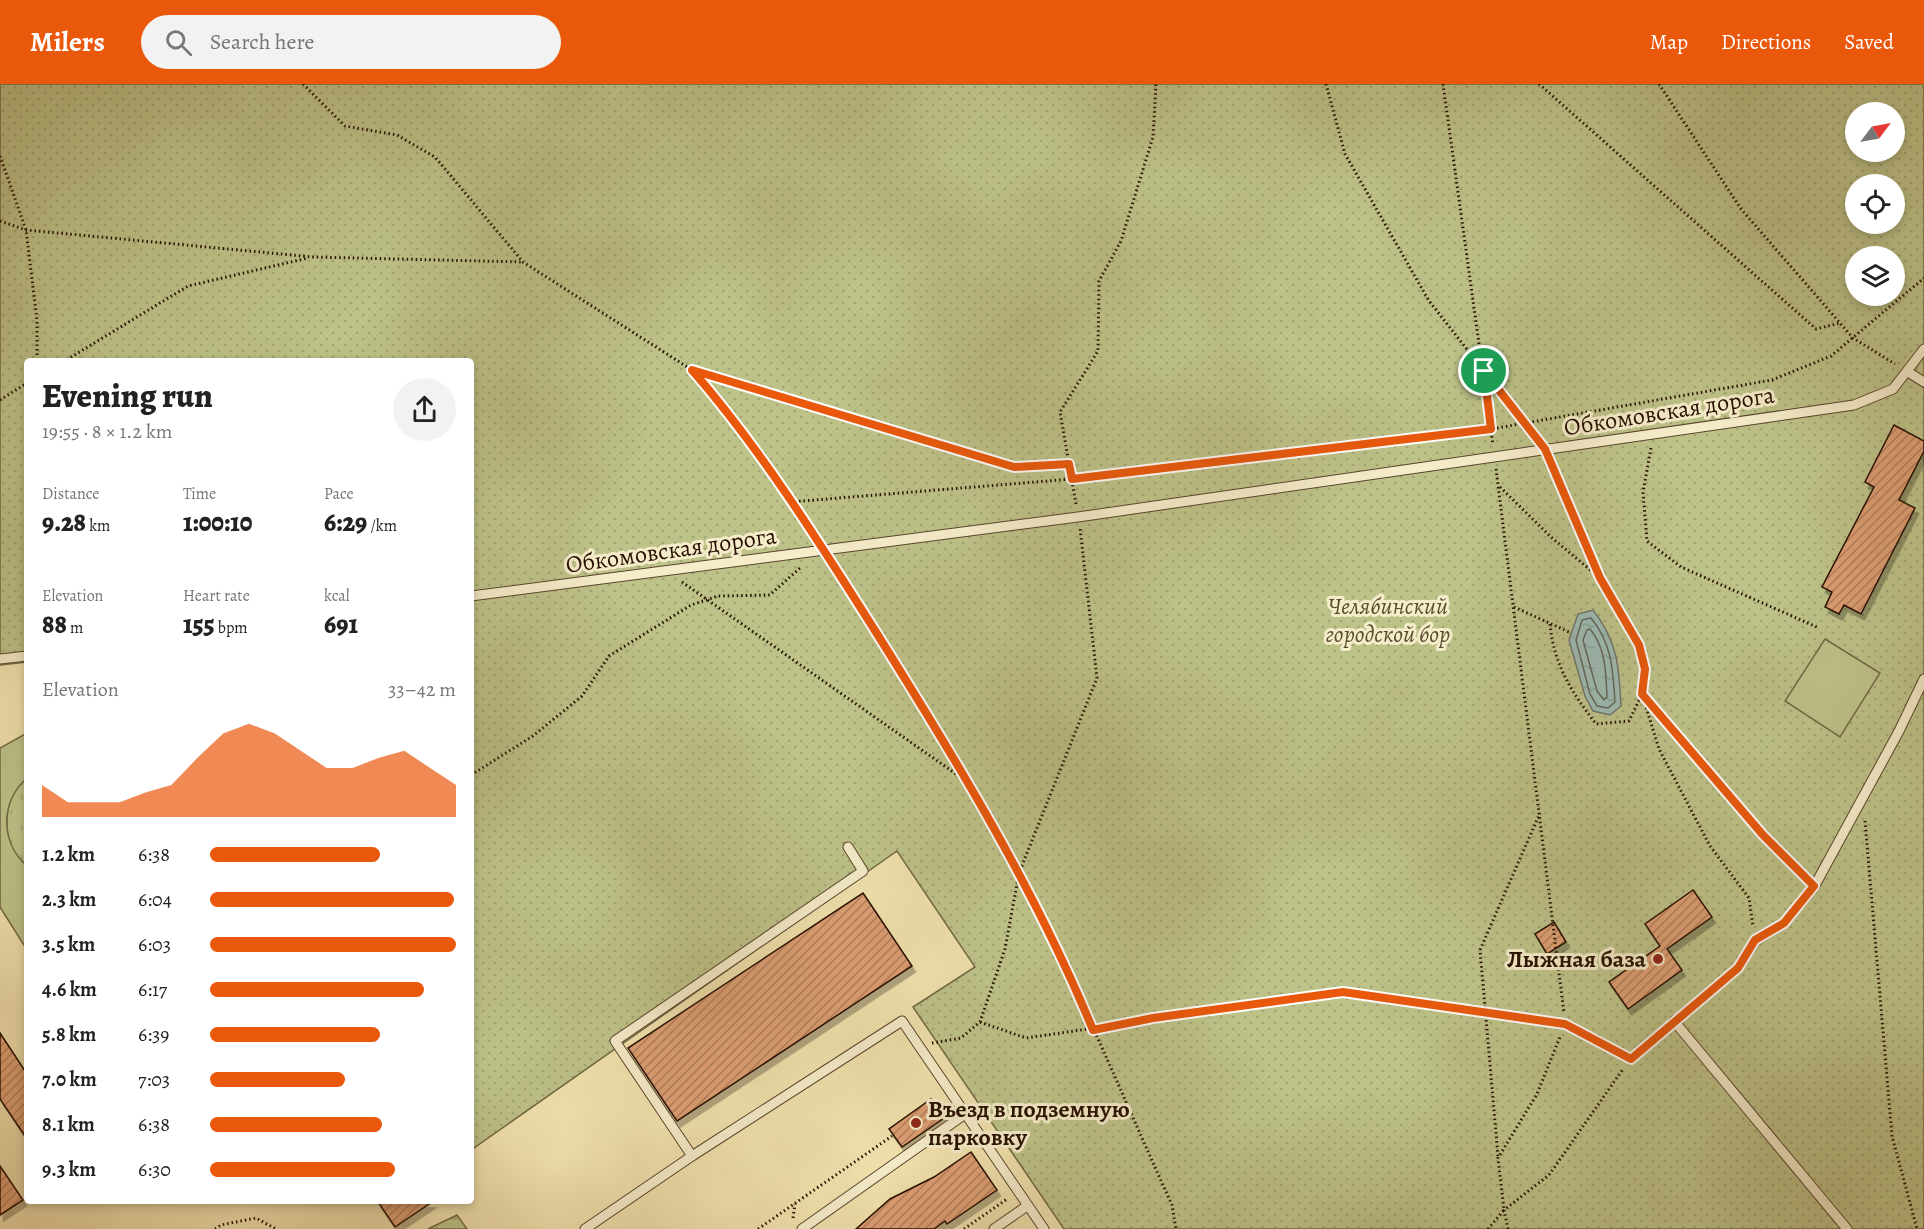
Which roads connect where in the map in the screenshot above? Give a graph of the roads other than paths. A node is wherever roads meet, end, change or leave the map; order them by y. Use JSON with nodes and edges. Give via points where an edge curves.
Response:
{"nodes":[{"id":1,"x":1924,"y":349,"type":"edge"},
{"id":2,"x":1908,"y":372,"type":"junction"},
{"id":3,"x":1924,"y":382,"type":"edge"},
{"id":4,"x":474,"y":597,"type":"edge"},
{"id":5,"x":24,"y":656,"type":"edge"},
{"id":6,"x":0,"y":660,"type":"edge"},
{"id":7,"x":1924,"y":679,"type":"edge"},
{"id":8,"x":848,"y":848,"type":"dead end"},
{"id":9,"x":1674,"y":1022,"type":"junction"},
{"id":10,"x":1565,"y":1024,"type":"road end"},
{"id":11,"x":965,"y":1114,"type":"junction"},
{"id":12,"x":692,"y":1156,"type":"junction"},
{"id":13,"x":1027,"y":1206,"type":"junction"},
{"id":14,"x":585,"y":1229,"type":"edge"},
{"id":15,"x":802,"y":1229,"type":"edge"},
{"id":16,"x":994,"y":1229,"type":"edge"},
{"id":17,"x":1044,"y":1229,"type":"edge"},
{"id":18,"x":1847,"y":1229,"type":"edge"}],
"edges":[{"from":1,"to":2,"type":"lane","name":"Обкомовская дорога"},
{"from":2,"to":3,"type":"lane"},
{"from":2,"to":4,"type":"lane","name":"Обкомовская дорога","via":[[1893,389],[1854,405],[1078,517]]},
{"from":5,"to":6,"type":"lane"},
{"from":7,"to":9,"type":"lane","via":[[1814,886],[1784,923],[1755,940],[1738,968]]},
{"from":8,"to":12,"type":"lane","via":[[863,871],[615,1041]]},
{"from":9,"to":10,"type":"lane","via":[[1631,1059]]},
{"from":9,"to":18,"type":"lane"},
{"from":11,"to":12,"type":"lane","via":[[902,1021]]},
{"from":11,"to":13,"type":"lane"},
{"from":11,"to":15,"type":"lane"},
{"from":12,"to":14,"type":"lane"},
{"from":13,"to":16,"type":"lane"},
{"from":13,"to":17,"type":"lane"}]}
